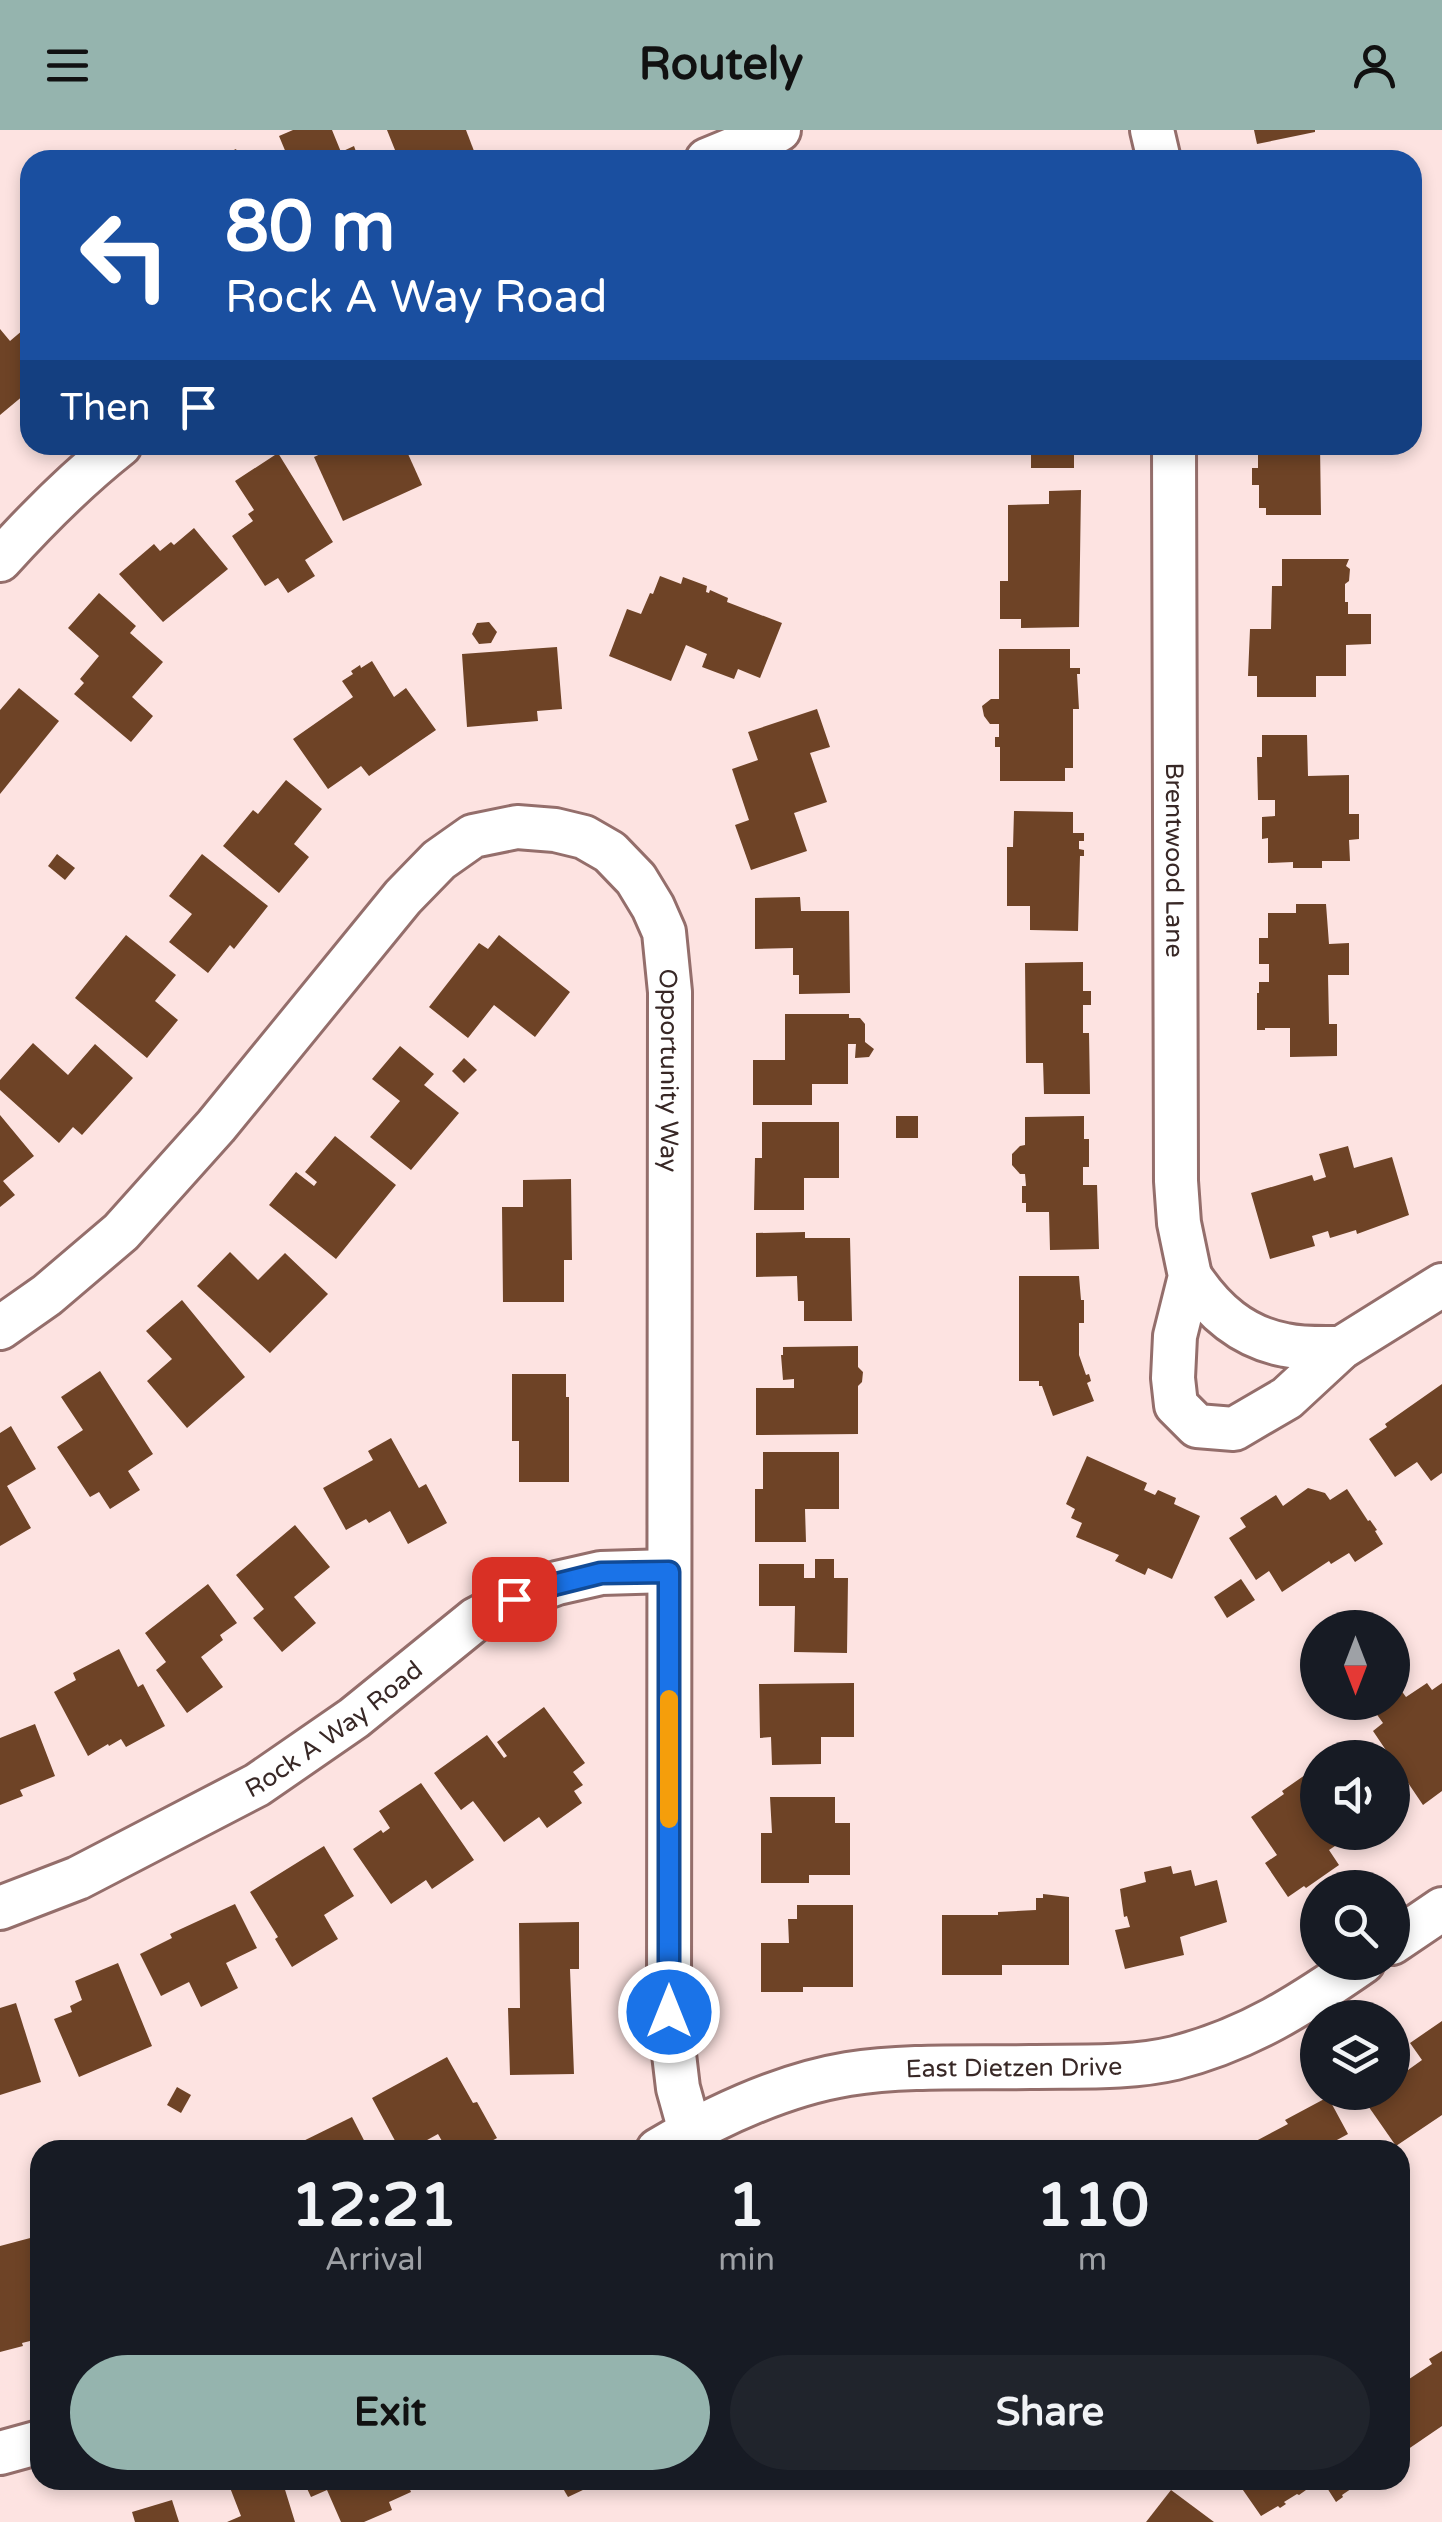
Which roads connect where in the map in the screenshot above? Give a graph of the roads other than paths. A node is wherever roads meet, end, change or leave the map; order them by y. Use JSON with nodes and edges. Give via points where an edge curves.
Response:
{"nodes":[{"id":1,"x":779,"y":130,"type":"edge"},
{"id":2,"x":731,"y":150,"type":"edge"},
{"id":3,"x":108,"y":455,"type":"edge"},
{"id":4,"x":1174,"y":455,"type":"edge"},
{"id":5,"x":0,"y":560,"type":"edge"},
{"id":6,"x":1190,"y":1276,"type":"junction"},
{"id":7,"x":1442,"y":1285,"type":"edge"},
{"id":8,"x":0,"y":1328,"type":"edge"},
{"id":9,"x":1341,"y":1348,"type":"junction"},
{"id":10,"x":669,"y":1572,"type":"junction"},
{"id":11,"x":0,"y":1908,"type":"edge"},
{"id":12,"x":1442,"y":1908,"type":"edge"},
{"id":13,"x":1410,"y":1930,"type":"edge"},
{"id":14,"x":1336,"y":1980,"type":"edge"},
{"id":15,"x":674,"y":2140,"type":"edge"},
{"id":16,"x":676,"y":2140,"type":"edge"},
{"id":17,"x":30,"y":2445,"type":"edge"},
{"id":18,"x":0,"y":2453,"type":"edge"}],
"edges":[{"from":1,"to":2,"type":"street"},
{"from":3,"to":5,"type":"street"},
{"from":4,"to":6,"type":"street","name":"Brentwood Lane","via":[[1176,1180]]},
{"from":6,"to":9,"type":"street","name":"Brentwood Lane","via":[[1228,1320],[1252,1335],[1286,1346]]},
{"from":6,"to":9,"type":"street","name":"Brentwood Lane","via":[[1173,1378],[1176,1406],[1197,1426],[1234,1429],[1287,1398]]},
{"from":7,"to":9,"type":"street","name":"Brentwood Lane"},
{"from":8,"to":10,"type":"street","name":"Opportunity Way","via":[[120,1232],[439,860],[473,836],[517,827],[584,837],[636,879],[664,932],[668,960]]},
{"from":10,"to":11,"type":"street","name":"Rock A Way Road","via":[[601,1573],[514,1599],[476,1619],[354,1718],[257,1785],[78,1878]]},
{"from":10,"to":15,"type":"street","name":"Opportunity Way"},
{"from":12,"to":13,"type":"street"},
{"from":14,"to":16,"type":"street","name":"East Dietzen Drive","via":[[1270,2023],[1170,2059],[848,2074],[800,2085]]},
{"from":17,"to":18,"type":"street"}]}
